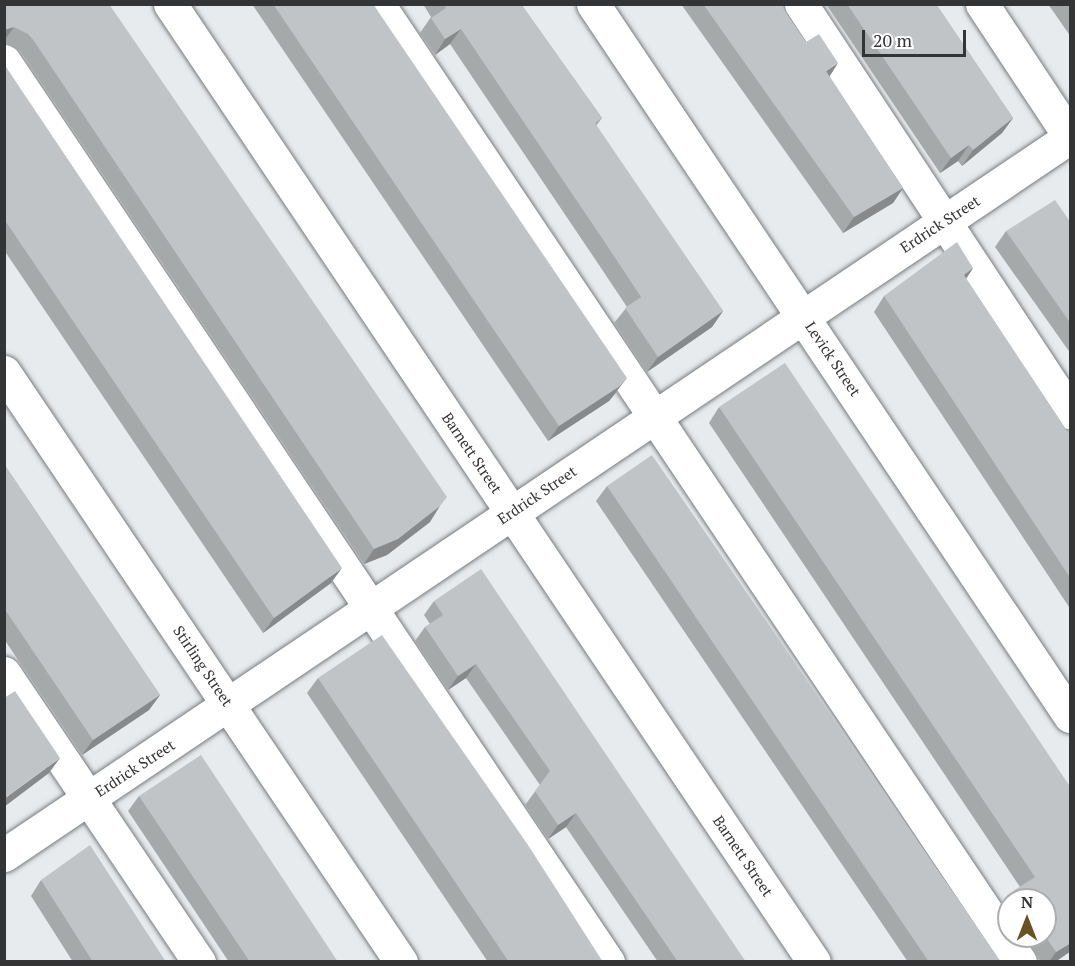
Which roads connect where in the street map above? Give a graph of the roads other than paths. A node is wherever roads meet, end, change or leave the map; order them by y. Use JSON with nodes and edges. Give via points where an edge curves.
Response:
{"nodes":[{"id":1,"x":170,"y":4,"type":"edge"},
{"id":2,"x":378,"y":4,"type":"edge"},
{"id":3,"x":593,"y":4,"type":"edge"},
{"id":4,"x":801,"y":4,"type":"edge"},
{"id":5,"x":982,"y":4,"type":"edge"},
{"id":6,"x":4,"y":61,"type":"edge"},
{"id":7,"x":1071,"y":137,"type":"edge"},
{"id":8,"x":948,"y":219,"type":"junction"},
{"id":9,"x":802,"y":314,"type":"junction"},
{"id":10,"x":4,"y":372,"type":"edge"},
{"id":11,"x":1071,"y":412,"type":"edge"},
{"id":12,"x":654,"y":415,"type":"junction"},
{"id":13,"x":512,"y":512,"type":"junction"},
{"id":14,"x":370,"y":609,"type":"junction"},
{"id":15,"x":4,"y":673,"type":"edge"},
{"id":16,"x":231,"y":707,"type":"junction"},
{"id":17,"x":1071,"y":716,"type":"edge"},
{"id":18,"x":90,"y":797,"type":"junction"},
{"id":19,"x":4,"y":855,"type":"edge"},
{"id":20,"x":199,"y":962,"type":"edge"},
{"id":21,"x":401,"y":962,"type":"edge"},
{"id":22,"x":608,"y":962,"type":"edge"},
{"id":23,"x":814,"y":962,"type":"edge"},
{"id":24,"x":1020,"y":962,"type":"edge"}],
"edges":[{"from":1,"to":13,"type":"main road","name":"Barnett Street"},
{"from":2,"to":12,"type":"main road"},
{"from":3,"to":9,"type":"main road","name":"Levick Street"},
{"from":4,"to":8,"type":"main road"},
{"from":5,"to":7,"type":"main road"},
{"from":6,"to":14,"type":"main road"},
{"from":7,"to":8,"type":"main road","name":"Erdrick Street"},
{"from":8,"to":9,"type":"main road","name":"Erdrick Street"},
{"from":8,"to":11,"type":"main road","via":[[961,251]]},
{"from":9,"to":12,"type":"main road","name":"Erdrick Street"},
{"from":9,"to":17,"type":"main road","name":"Levick Street"},
{"from":10,"to":16,"type":"main road","name":"Stirling Street"},
{"from":12,"to":13,"type":"main road","name":"Erdrick Street"},
{"from":12,"to":24,"type":"main road"},
{"from":13,"to":14,"type":"main road","name":"Erdrick Street"},
{"from":13,"to":23,"type":"main road","name":"Barnett Street"},
{"from":14,"to":16,"type":"main road","name":"Erdrick Street"},
{"from":14,"to":22,"type":"main road"},
{"from":15,"to":18,"type":"main road"},
{"from":16,"to":18,"type":"main road","name":"Erdrick Street"},
{"from":16,"to":21,"type":"main road","name":"Stirling Street"},
{"from":18,"to":19,"type":"main road","name":"Erdrick Street"},
{"from":18,"to":20,"type":"main road"}]}
